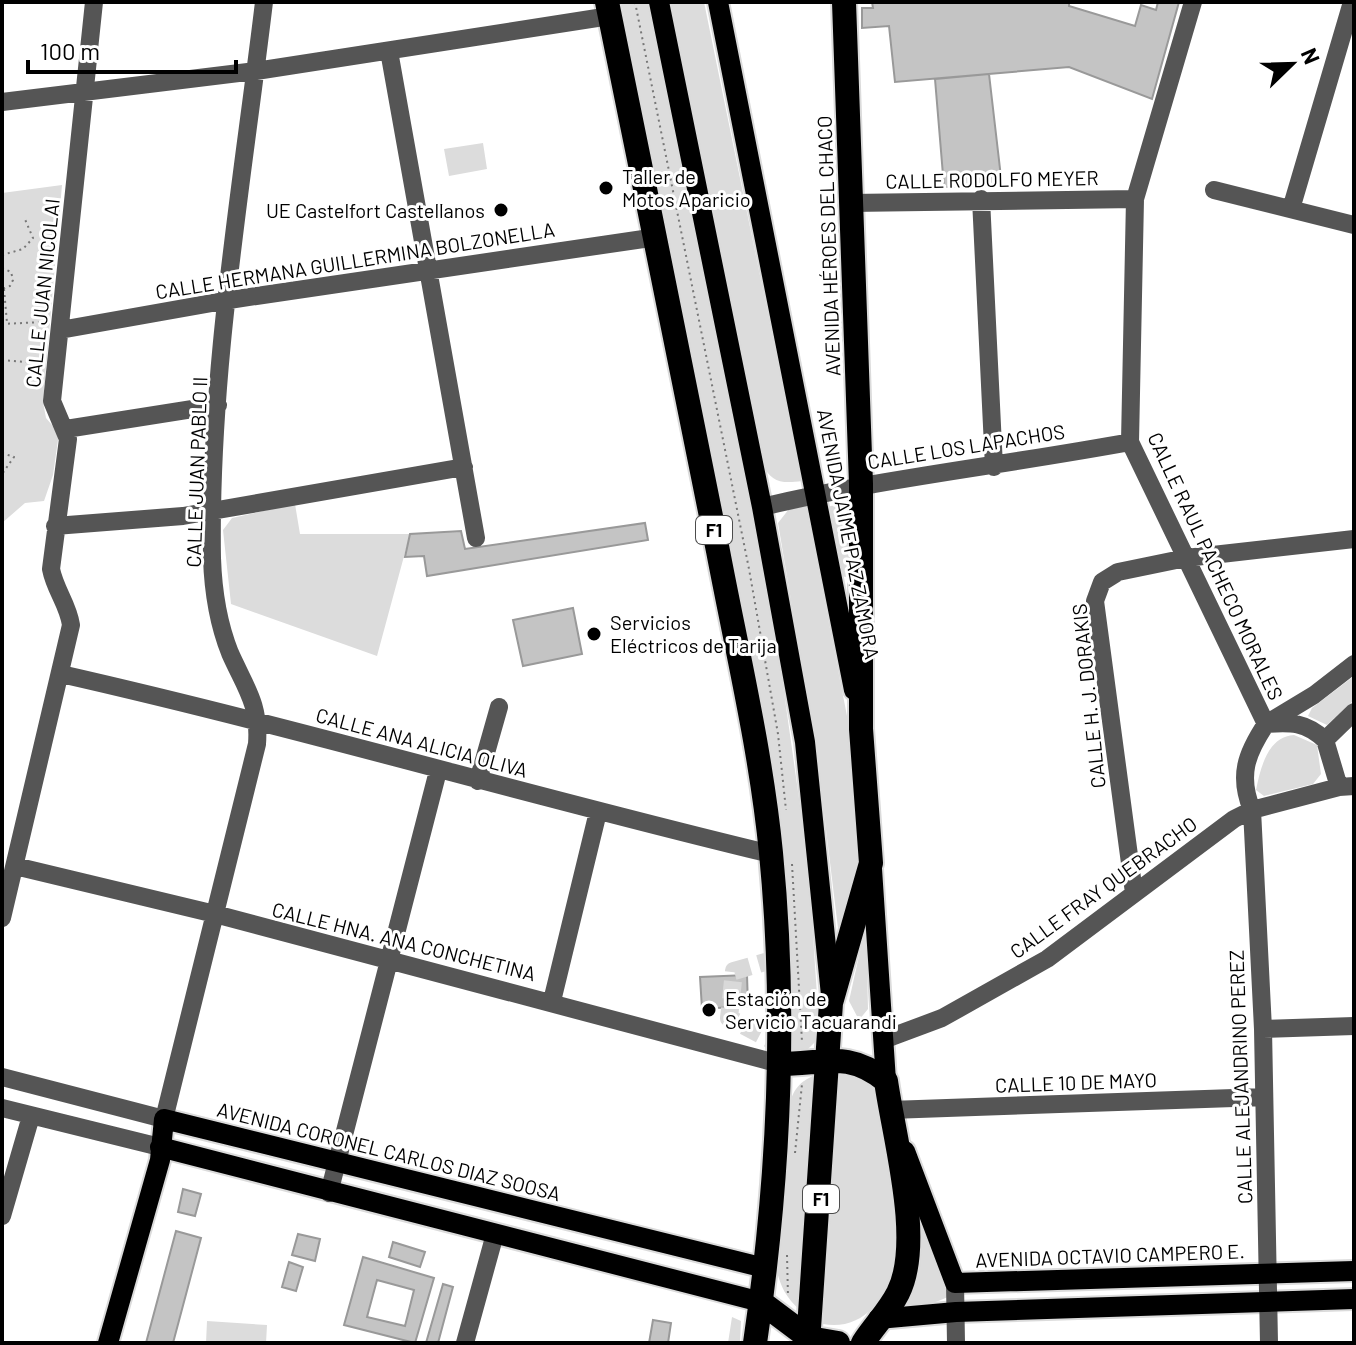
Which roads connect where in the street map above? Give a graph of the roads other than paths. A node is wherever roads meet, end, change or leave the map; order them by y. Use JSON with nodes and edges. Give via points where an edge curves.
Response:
{"nodes":[{"id":1,"x":94,"y":2,"type":"edge"},
{"id":2,"x":264,"y":2,"type":"edge"},
{"id":3,"x":659,"y":2,"type":"edge"},
{"id":4,"x":718,"y":2,"type":"edge"},
{"id":5,"x":844,"y":2,"type":"edge"},
{"id":6,"x":1193,"y":2,"type":"edge"},
{"id":7,"x":1352,"y":2,"type":"edge"},
{"id":8,"x":609,"y":9,"type":"edge"},
{"id":9,"x":389,"y":51,"type":"junction"},
{"id":10,"x":256,"y":71,"type":"junction"},
{"id":11,"x":85,"y":92,"type":"junction"},
{"id":12,"x":2,"y":102,"type":"edge"},
{"id":13,"x":1214,"y":190,"type":"dead end"},
{"id":14,"x":981,"y":199,"type":"junction"},
{"id":15,"x":1135,"y":199,"type":"junction"},
{"id":16,"x":850,"y":203,"type":"junction"},
{"id":17,"x":1291,"y":209,"type":"junction"},
{"id":18,"x":1354,"y":225,"type":"edge"},
{"id":19,"x":657,"y":237,"type":"junction"},
{"id":20,"x":429,"y":270,"type":"junction"},
{"id":21,"x":229,"y":300,"type":"junction"},
{"id":22,"x":52,"y":326,"type":"junction"},
{"id":23,"x":218,"y":405,"type":"junction"},
{"id":24,"x":66,"y":429,"type":"junction"},
{"id":25,"x":1130,"y":442,"type":"junction"},
{"id":26,"x":464,"y":467,"type":"junction"},
{"id":27,"x":994,"y":467,"type":"junction"},
{"id":28,"x":861,"y":484,"type":"junction"},
{"id":29,"x":818,"y":494,"type":"junction"},
{"id":30,"x":762,"y":507,"type":"junction"},
{"id":31,"x":213,"y":511,"type":"junction"},
{"id":32,"x":55,"y":526,"type":"junction"},
{"id":33,"x":476,"y":538,"type":"dead end"},
{"id":34,"x":1354,"y":539,"type":"edge"},
{"id":35,"x":1186,"y":558,"type":"junction"},
{"id":36,"x":1354,"y":664,"type":"edge"},
{"id":37,"x":61,"y":674,"type":"junction"},
{"id":38,"x":499,"y":707,"type":"dead end"},
{"id":39,"x":1354,"y":712,"type":"edge"},
{"id":40,"x":259,"y":719,"type":"junction"},
{"id":41,"x":1266,"y":724,"type":"junction"},
{"id":42,"x":861,"y":729,"type":"junction"},
{"id":43,"x":1325,"y":740,"type":"junction"},
{"id":44,"x":438,"y":771,"type":"junction"},
{"id":45,"x":478,"y":781,"type":"junction"},
{"id":46,"x":1347,"y":787,"type":"edge"},
{"id":47,"x":1252,"y":810,"type":"junction"},
{"id":48,"x":598,"y":812,"type":"junction"},
{"id":49,"x":771,"y":854,"type":"junction"},
{"id":50,"x":871,"y":863,"type":"junction"},
{"id":51,"x":15,"y":866,"type":"junction"},
{"id":52,"x":1134,"y":893,"type":"junction"},
{"id":53,"x":215,"y":914,"type":"junction"},
{"id":54,"x":2,"y":918,"type":"edge"},
{"id":55,"x":389,"y":962,"type":"junction"},
{"id":56,"x":552,"y":1001,"type":"junction"},
{"id":57,"x":831,"y":1003,"type":"junction"},
{"id":58,"x":1354,"y":1026,"type":"edge"},
{"id":59,"x":1263,"y":1029,"type":"junction"},
{"id":60,"x":883,"y":1040,"type":"junction"},
{"id":61,"x":829,"y":1059,"type":"junction"},
{"id":62,"x":780,"y":1064,"type":"junction"},
{"id":63,"x":2,"y":1077,"type":"edge"},
{"id":64,"x":886,"y":1081,"type":"junction"},
{"id":65,"x":1263,"y":1097,"type":"junction"},
{"id":66,"x":2,"y":1108,"type":"edge"},
{"id":67,"x":890,"y":1110,"type":"junction"},
{"id":68,"x":31,"y":1116,"type":"junction"},
{"id":69,"x":164,"y":1119,"type":"junction"},
{"id":70,"x":160,"y":1147,"type":"junction"},
{"id":71,"x":337,"y":1163,"type":"junction"},
{"id":72,"x":329,"y":1193,"type":"junction"},
{"id":73,"x":2,"y":1216,"type":"edge"},
{"id":74,"x":495,"y":1234,"type":"junction"},
{"id":75,"x":765,"y":1268,"type":"junction"},
{"id":76,"x":1354,"y":1271,"type":"edge"},
{"id":77,"x":1267,"y":1274,"type":"junction"},
{"id":78,"x":955,"y":1283,"type":"junction"},
{"id":79,"x":1354,"y":1299,"type":"edge"},
{"id":80,"x":761,"y":1302,"type":"junction"},
{"id":81,"x":1267,"y":1304,"type":"junction"},
{"id":82,"x":956,"y":1312,"type":"junction"},
{"id":83,"x":878,"y":1319,"type":"junction"},
{"id":84,"x":809,"y":1341,"type":"edge"},
{"id":85,"x":108,"y":1343,"type":"edge"},
{"id":86,"x":465,"y":1343,"type":"edge"},
{"id":87,"x":755,"y":1343,"type":"edge"},
{"id":88,"x":838,"y":1343,"type":"edge"},
{"id":89,"x":863,"y":1343,"type":"edge"},
{"id":90,"x":956,"y":1343,"type":"edge"},
{"id":91,"x":1269,"y":1343,"type":"edge"}],
"edges":[{"from":1,"to":11,"type":"street","name":"CALLE JUAN NICOLAI"},
{"from":2,"to":10,"type":"street","name":"CALLE JUAN PABLO II"},
{"from":3,"to":30,"type":"main road"},
{"from":4,"to":29,"type":"main road","name":"AVENIDA JAIME PAZ ZAMORA"},
{"from":5,"to":16,"type":"highway","name":"AVENIDA HÉROES DEL CHACO","number":"F1"},
{"from":6,"to":15,"type":"street","name":"CALLE RAUL PACHECO MORALES"},
{"from":7,"to":17,"type":"street"},
{"from":8,"to":9,"type":"street"},
{"from":8,"to":19,"type":"highway","number":"F1"},
{"from":9,"to":10,"type":"street"},
{"from":9,"to":20,"type":"street"},
{"from":10,"to":11,"type":"street"},
{"from":10,"to":21,"type":"street","name":"CALLE JUAN PABLO II"},
{"from":11,"to":12,"type":"street"},
{"from":11,"to":22,"type":"street","name":"CALLE JUAN NICOLAI"},
{"from":13,"to":17,"type":"street"},
{"from":14,"to":15,"type":"street","name":"CALLE RODOLFO MEYER"},
{"from":14,"to":16,"type":"street","name":"CALLE RODOLFO MEYER"},
{"from":14,"to":27,"type":"street"},
{"from":15,"to":25,"type":"street","name":"CALLE RAUL PACHECO MORALES"},
{"from":16,"to":28,"type":"highway","name":"AVENIDA HÉROES DEL CHACO","number":"F1"},
{"from":17,"to":18,"type":"street"},
{"from":19,"to":20,"type":"street","name":"CALLE HERMANA GUILLERMINA BOLZONELLA"},
{"from":19,"to":49,"type":"highway","number":"F1","via":[[753,731]]},
{"from":20,"to":21,"type":"street","name":"CALLE HERMANA GUILLERMINA BOLZONELLA"},
{"from":20,"to":26,"type":"street"},
{"from":21,"to":22,"type":"street","name":"CALLE HERMANA GUILLERMINA BOLZONELLA"},
{"from":21,"to":23,"type":"street","name":"CALLE JUAN PABLO II"},
{"from":22,"to":24,"type":"street","name":"CALLE JUAN NICOLAI","via":[[52,401]]},
{"from":23,"to":24,"type":"street"},
{"from":23,"to":31,"type":"street","name":"CALLE JUAN PABLO II"},
{"from":24,"to":32,"type":"street","name":"CALLE JUAN NICOLAI"},
{"from":25,"to":27,"type":"street","name":"CALLE LOS LAPACHOS"},
{"from":25,"to":35,"type":"street","name":"CALLE RAUL PACHECO MORALES"},
{"from":26,"to":31,"type":"street"},
{"from":26,"to":33,"type":"street"},
{"from":27,"to":28,"type":"street","name":"CALLE LOS LAPACHOS"},
{"from":28,"to":29,"type":"street","name":"CALLE LOS LAPACHOS"},
{"from":28,"to":42,"type":"highway","name":"AVENIDA HÉROES DEL CHACO","number":"F1"},
{"from":29,"to":30,"type":"street","name":"CALLE LOS LAPACHOS"},
{"from":29,"to":42,"type":"main road","name":"AVENIDA JAIME PAZ ZAMORA"},
{"from":30,"to":57,"type":"main road","via":[[805,742]]},
{"from":31,"to":32,"type":"street"},
{"from":31,"to":40,"type":"street","name":"CALLE JUAN PABLO II","via":[[219,617]]},
{"from":32,"to":37,"type":"street","name":"CALLE JUAN NICOLAI","via":[[51,569],[71,625]]},
{"from":34,"to":35,"type":"street","name":"CALLE H. J. DORAKIS"},
{"from":35,"to":41,"type":"street","name":"CALLE RAUL PACHECO MORALES"},
{"from":35,"to":52,"type":"street","name":"CALLE H. J. DORAKIS","via":[[1118,572],[1102,582],[1095,601]]},
{"from":36,"to":41,"type":"street"},
{"from":37,"to":40,"type":"street","name":"CALLE ANA ALICIA OLIVA"},
{"from":37,"to":51,"type":"street","name":"CALLE JUAN NICOLAI"},
{"from":38,"to":45,"type":"street"},
{"from":39,"to":43,"type":"street"},
{"from":40,"to":44,"type":"street","name":"CALLE ANA ALICIA OLIVA"},
{"from":40,"to":53,"type":"street","name":"CALLE JUAN PABLO II"},
{"from":41,"to":43,"type":"street","via":[[1295,722]]},
{"from":41,"to":47,"type":"street","name":"CALLE ALEJANDRINO PEREZ","via":[[1243,768],[1244,792]]},
{"from":42,"to":50,"type":"highway","name":"AVENIDA JAIME PAZ ZAMORA","number":"F1"},
{"from":43,"to":46,"type":"street"},
{"from":44,"to":45,"type":"street","name":"CALLE ANA ALICIA OLIVA"},
{"from":44,"to":55,"type":"street"},
{"from":45,"to":48,"type":"street","name":"CALLE ANA ALICIA OLIVA"},
{"from":46,"to":47,"type":"street","name":"CALLE FRAY QUEBRACHO"},
{"from":47,"to":52,"type":"street","name":"CALLE FRAY QUEBRACHO"},
{"from":47,"to":59,"type":"street","name":"CALLE ALEJANDRINO PEREZ"},
{"from":48,"to":49,"type":"street","name":"CALLE ANA ALICIA OLIVA"},
{"from":48,"to":56,"type":"street"},
{"from":49,"to":62,"type":"highway","number":"F1"},
{"from":50,"to":57,"type":"highway","number":"F1"},
{"from":50,"to":60,"type":"main road","name":"AVENIDA JAIME PAZ ZAMORA"},
{"from":51,"to":53,"type":"street","name":"CALLE HNA. ANA CONCHETINA"},
{"from":51,"to":54,"type":"street","name":"CALLE JUAN NICOLAI"},
{"from":52,"to":60,"type":"street","name":"CALLE FRAY QUEBRACHO","via":[[1047,959],[942,1018]]},
{"from":53,"to":55,"type":"street","name":"CALLE HNA. ANA CONCHETINA"},
{"from":53,"to":69,"type":"street","name":"CALLE JUAN PABLO II"},
{"from":55,"to":56,"type":"street","name":"CALLE HNA. ANA CONCHETINA"},
{"from":55,"to":71,"type":"street"},
{"from":56,"to":62,"type":"street","name":"CALLE HNA. ANA CONCHETINA"},
{"from":57,"to":61,"type":"highway","number":"F1"},
{"from":58,"to":59,"type":"street"},
{"from":59,"to":65,"type":"street","name":"CALLE ALEJANDRINO PEREZ"},
{"from":60,"to":64,"type":"main road","name":"AVENIDA JAIME PAZ ZAMORA"},
{"from":61,"to":62,"type":"highway"},
{"from":61,"to":64,"type":"highway","via":[[870,1067]]},
{"from":61,"to":84,"type":"highway","number":"F1"},
{"from":62,"to":75,"type":"highway","number":"F1"},
{"from":63,"to":69,"type":"street","name":"AVENIDA CORONEL CARLOS DIAZ SOOSA"},
{"from":64,"to":67,"type":"highway","name":"AVENIDA JAIME PAZ ZAMORA"},
{"from":65,"to":67,"type":"street","name":"CALLE 10 DE MAYO"},
{"from":65,"to":77,"type":"street","name":"CALLE ALEJANDRINO PEREZ"},
{"from":66,"to":68,"type":"street"},
{"from":67,"to":78,"type":"main road","name":"AVENIDA OCTAVIO CAMPERO E."},
{"from":67,"to":83,"type":"highway","name":"AVENIDA JAIME PAZ ZAMORA","via":[[910,1235],[899,1291]]},
{"from":68,"to":70,"type":"street"},
{"from":68,"to":73,"type":"street"},
{"from":69,"to":70,"type":"main road"},
{"from":69,"to":71,"type":"main road","name":"AVENIDA CORONEL CARLOS DIAZ SOOSA"},
{"from":70,"to":72,"type":"main road"},
{"from":70,"to":85,"type":"main road"},
{"from":71,"to":72,"type":"street"},
{"from":71,"to":75,"type":"main road","name":"AVENIDA CORONEL CARLOS DIAZ SOOSA"},
{"from":72,"to":74,"type":"main road"},
{"from":74,"to":80,"type":"main road"},
{"from":74,"to":86,"type":"street"},
{"from":75,"to":80,"type":"highway","number":"F1"},
{"from":76,"to":77,"type":"main road","name":"AVENIDA OCTAVIO CAMPERO E."},
{"from":77,"to":78,"type":"main road","name":"AVENIDA OCTAVIO CAMPERO E."},
{"from":77,"to":81,"type":"street","name":"CALLE ALEJANDRINO PEREZ"},
{"from":78,"to":82,"type":"street"},
{"from":79,"to":81,"type":"main road"},
{"from":80,"to":84,"type":"highway"},
{"from":80,"to":87,"type":"highway","number":"F1"},
{"from":81,"to":82,"type":"main road"},
{"from":81,"to":91,"type":"street","name":"CALLE ALEJANDRINO PEREZ"},
{"from":82,"to":83,"type":"main road"},
{"from":82,"to":90,"type":"street"},
{"from":83,"to":89,"type":"highway","name":"AVENIDA JAIME PAZ ZAMORA"},
{"from":84,"to":88,"type":"highway"}]}
